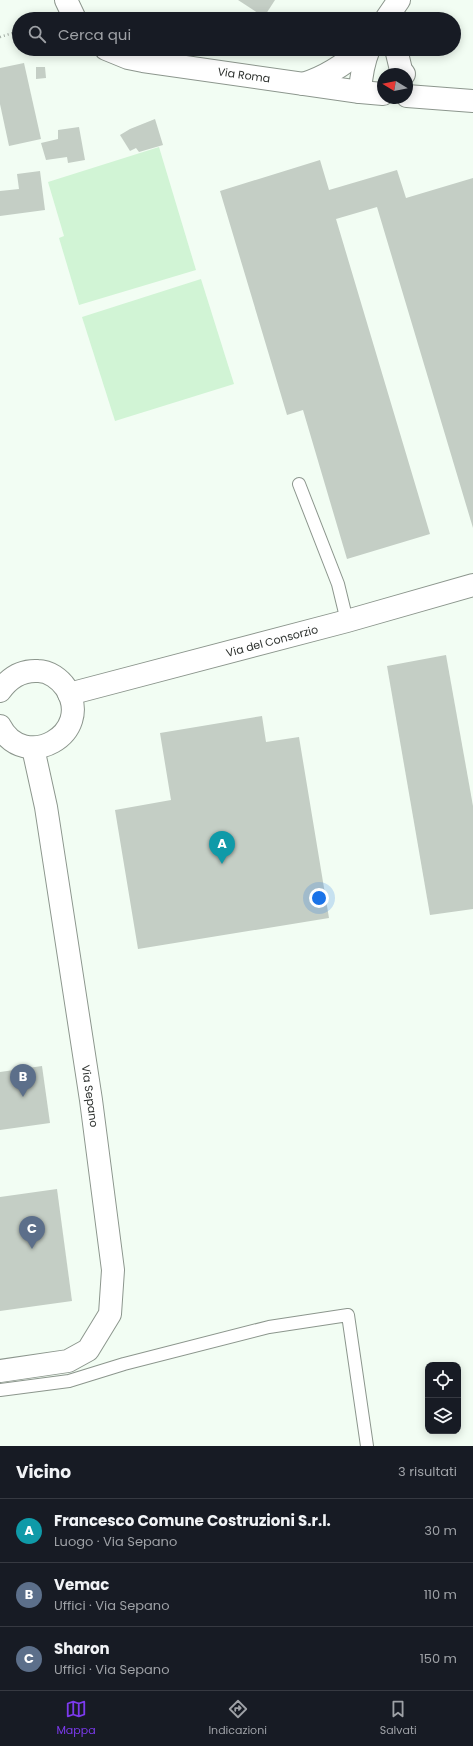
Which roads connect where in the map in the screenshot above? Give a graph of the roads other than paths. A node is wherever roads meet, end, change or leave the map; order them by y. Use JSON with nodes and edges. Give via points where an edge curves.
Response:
{"nodes":[{"id":1,"x":400,"y":0,"type":"edge"},
{"id":2,"x":391,"y":12,"type":"edge"},
{"id":3,"x":397,"y":12,"type":"edge"},
{"id":4,"x":123,"y":56,"type":"edge"},
{"id":5,"x":354,"y":56,"type":"edge"},
{"id":6,"x":366,"y":56,"type":"edge"},
{"id":7,"x":398,"y":56,"type":"edge"},
{"id":8,"x":401,"y":68,"type":"edge"},
{"id":9,"x":303,"y":84,"type":"junction"},
{"id":10,"x":360,"y":92,"type":"junction"},
{"id":11,"x":377,"y":93,"type":"edge"},
{"id":12,"x":414,"y":97,"type":"edge"},
{"id":13,"x":473,"y":101,"type":"edge"},
{"id":14,"x":299,"y":484,"type":"dead end"},
{"id":15,"x":473,"y":585,"type":"edge"},
{"id":16,"x":347,"y":621,"type":"junction"},
{"id":17,"x":0,"y":691,"type":"edge"},
{"id":18,"x":69,"y":694,"type":"junction"},
{"id":19,"x":0,"y":726,"type":"edge"},
{"id":20,"x":33,"y":748,"type":"junction"},
{"id":21,"x":0,"y":1371,"type":"edge"},
{"id":22,"x":0,"y":1390,"type":"edge"},
{"id":23,"x":367,"y":1446,"type":"edge"}],
"edges":[{"from":1,"to":2,"type":"street"},
{"from":1,"to":3,"type":"street"},
{"from":4,"to":9,"type":"street","name":"Via Roma"},
{"from":5,"to":9,"type":"street","via":[[319,79]]},
{"from":6,"to":10,"type":"street"},
{"from":7,"to":8,"type":"street"},
{"from":9,"to":10,"type":"street","name":"Via Roma"},
{"from":10,"to":11,"type":"street","name":"Via Roma"},
{"from":12,"to":13,"type":"street"},
{"from":14,"to":16,"type":"lane","via":[[338,584]]},
{"from":15,"to":16,"type":"street","name":"Via del Consorzio"},
{"from":16,"to":18,"type":"street","name":"Via del Consorzio"},
{"from":17,"to":18,"type":"street","via":[[18,674],[42,671],[63,683]]},
{"from":18,"to":20,"type":"street","via":[[72,719],[66,731],[46,746]]},
{"from":19,"to":20,"type":"street","via":[[9,738],[20,745]]},
{"from":20,"to":21,"type":"street","name":"Via Sepano","via":[[47,815],[91,1100],[113,1270],[110,1314],[88,1350],[68,1361]]},
{"from":22,"to":23,"type":"lane","via":[[69,1380],[269,1327],[348,1315]]}]}
